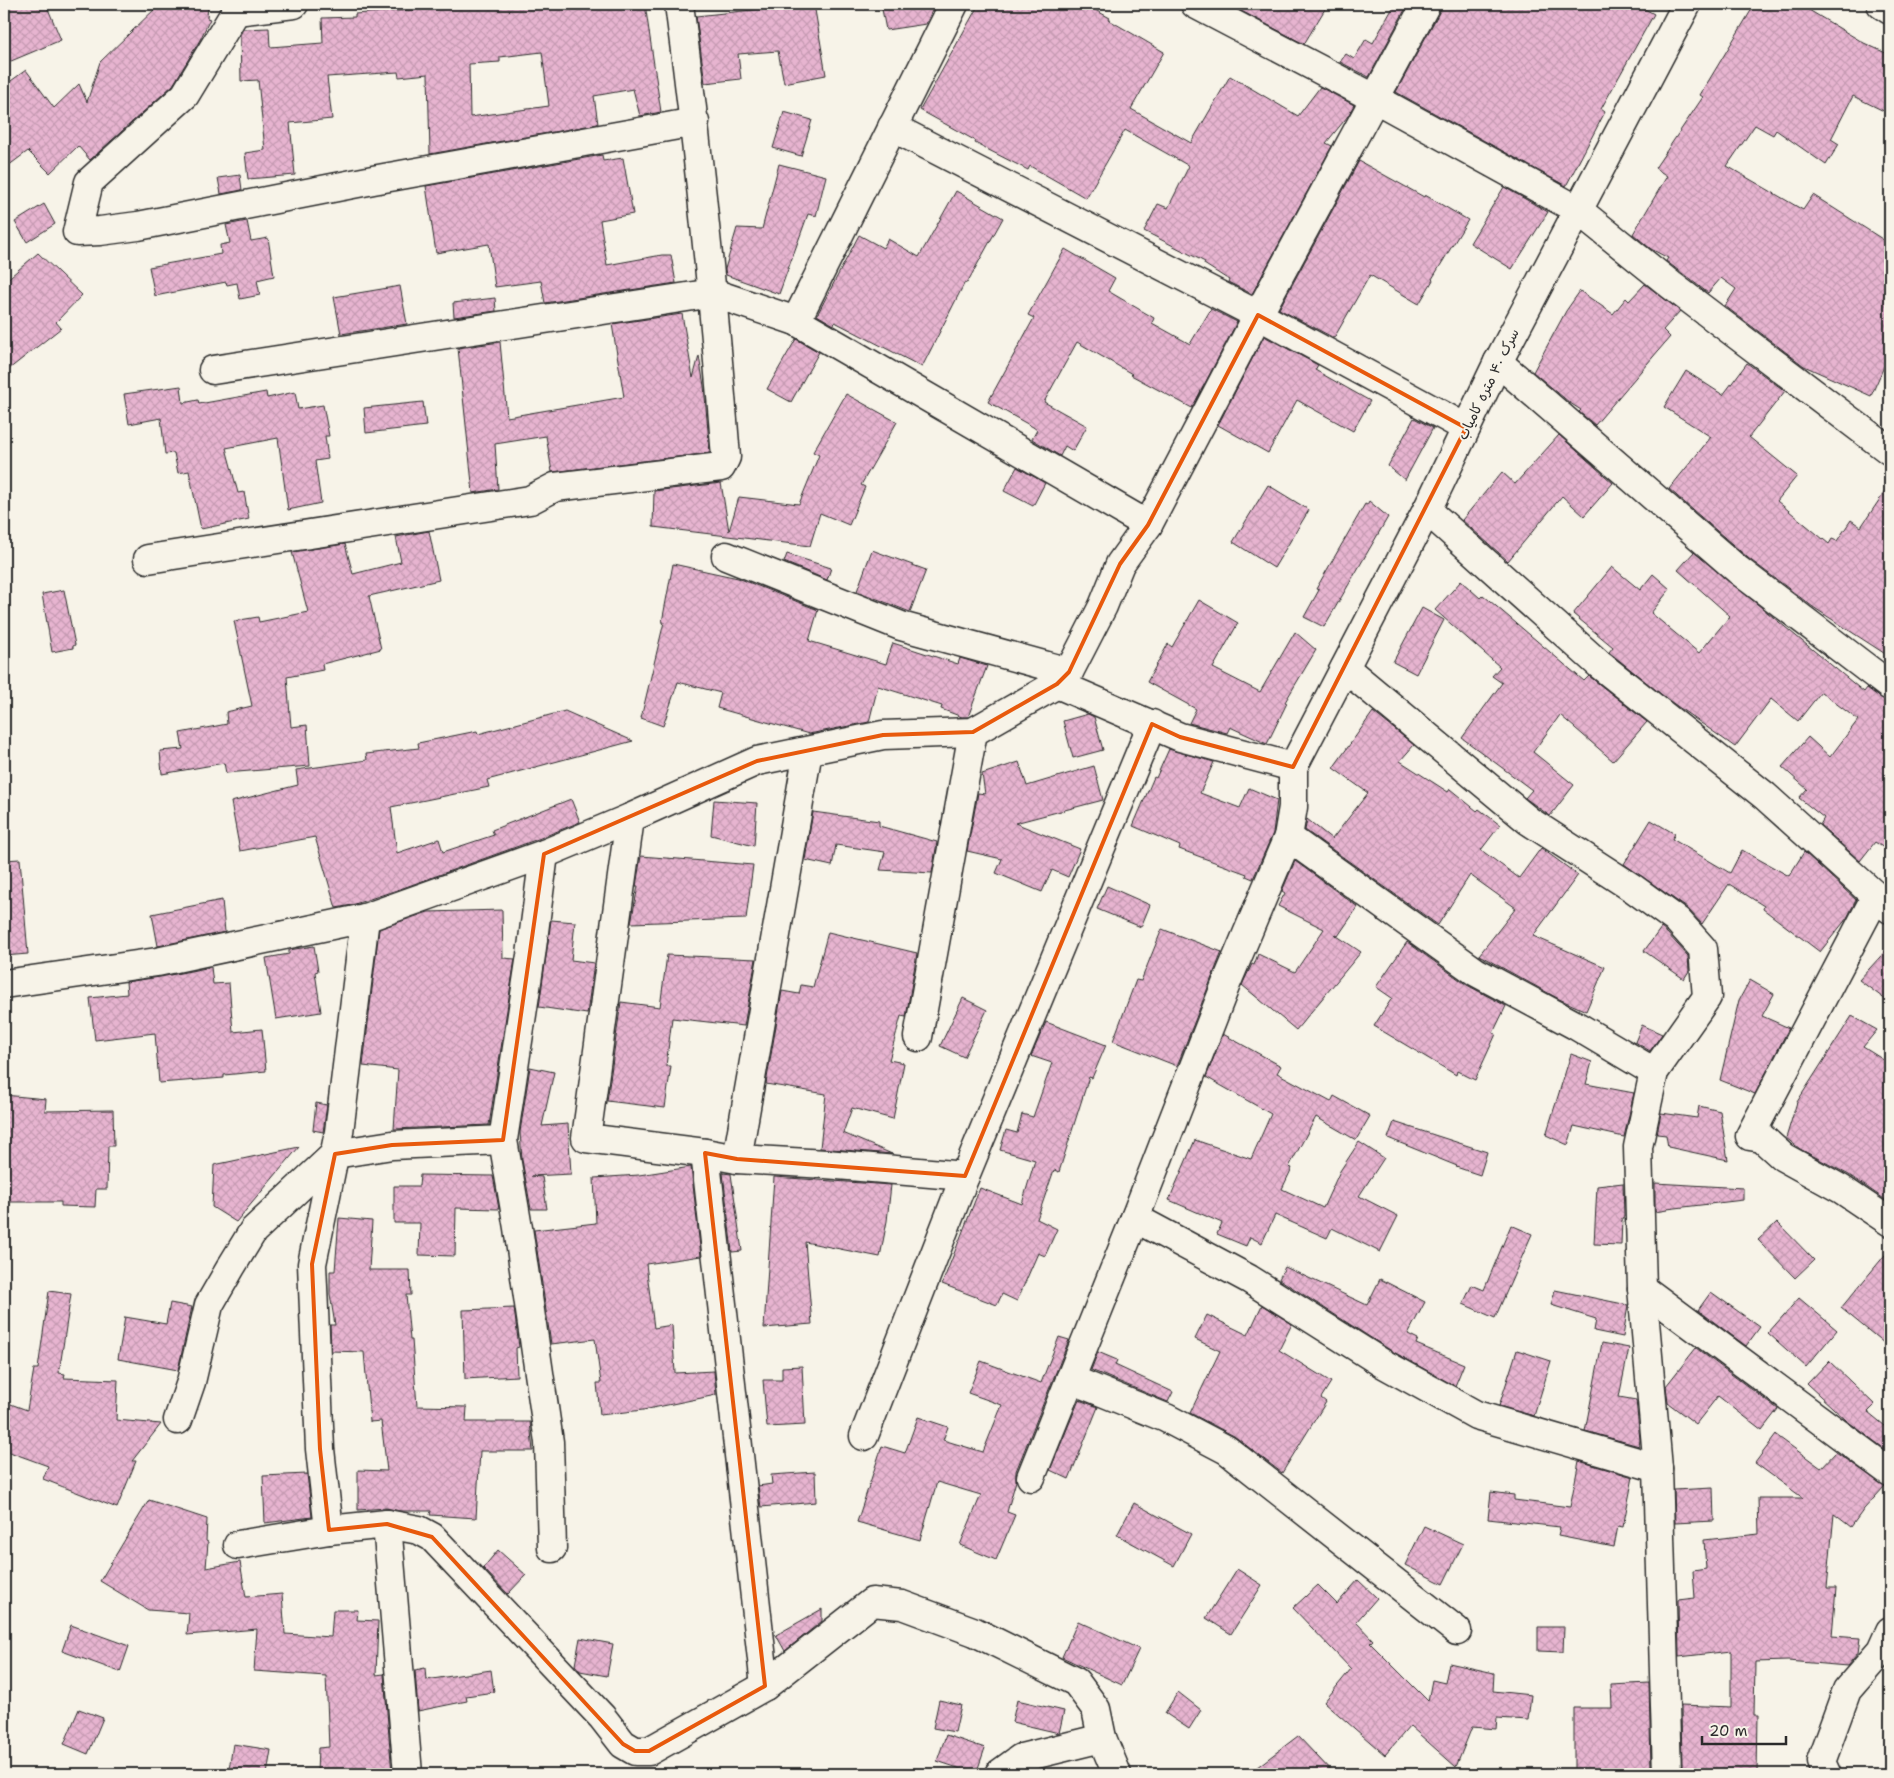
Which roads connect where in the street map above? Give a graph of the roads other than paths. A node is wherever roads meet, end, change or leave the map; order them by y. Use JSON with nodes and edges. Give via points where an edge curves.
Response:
{"nodes":[{"id":1,"x":294,"y":4,"type":"edge"},
{"id":2,"x":679,"y":4,"type":"edge"},
{"id":3,"x":954,"y":4,"type":"edge"},
{"id":4,"x":1195,"y":4,"type":"edge"},
{"id":5,"x":1426,"y":4,"type":"edge"},
{"id":6,"x":1685,"y":4,"type":"edge"},
{"id":7,"x":1881,"y":4,"type":"edge"},
{"id":8,"x":237,"y":7,"type":"edge"},
{"id":9,"x":1890,"y":10,"type":"edge"},
{"id":10,"x":1374,"y":98,"type":"junction"},
{"id":11,"x":695,"y":122,"type":"junction"},
{"id":12,"x":892,"y":127,"type":"junction"},
{"id":13,"x":1578,"y":210,"type":"junction"},
{"id":14,"x":713,"y":292,"type":"junction"},
{"id":15,"x":1258,"y":315,"type":"junction"},
{"id":16,"x":796,"y":321,"type":"junction"},
{"id":17,"x":1498,"y":362,"type":"junction"},
{"id":18,"x":213,"y":370,"type":"dead end"},
{"id":19,"x":1466,"y":428,"type":"junction"},
{"id":20,"x":1890,"y":451,"type":"edge"},
{"id":21,"x":1427,"y":510,"type":"junction"},
{"id":22,"x":1148,"y":525,"type":"junction"},
{"id":23,"x":726,"y":556,"type":"dead end"},
{"id":24,"x":148,"y":559,"type":"dead end"},
{"id":25,"x":1345,"y":668,"type":"junction"},
{"id":26,"x":1063,"y":678,"type":"junction"},
{"id":27,"x":1890,"y":686,"type":"edge"},
{"id":28,"x":1152,"y":724,"type":"junction"},
{"id":29,"x":973,"y":732,"type":"junction"},
{"id":30,"x":808,"y":751,"type":"junction"},
{"id":31,"x":1293,"y":767,"type":"junction"},
{"id":32,"x":630,"y":818,"type":"junction"},
{"id":33,"x":1288,"y":837,"type":"junction"},
{"id":34,"x":544,"y":854,"type":"junction"},
{"id":35,"x":1883,"y":903,"type":"edge"},
{"id":36,"x":365,"y":918,"type":"junction"},
{"id":37,"x":4,"y":984,"type":"edge"},
{"id":38,"x":918,"y":1037,"type":"dead end"},
{"id":39,"x":1654,"y":1072,"type":"junction"},
{"id":40,"x":502,"y":1140,"type":"junction"},
{"id":41,"x":705,"y":1153,"type":"junction"},
{"id":42,"x":335,"y":1154,"type":"junction"},
{"id":43,"x":737,"y":1159,"type":"junction"},
{"id":44,"x":965,"y":1176,"type":"junction"},
{"id":45,"x":1135,"y":1218,"type":"junction"},
{"id":46,"x":1890,"y":1222,"type":"edge"},
{"id":47,"x":1642,"y":1288,"type":"junction"},
{"id":48,"x":1070,"y":1379,"type":"junction"},
{"id":49,"x":178,"y":1420,"type":"dead end"},
{"id":50,"x":864,"y":1436,"type":"dead end"},
{"id":51,"x":1658,"y":1468,"type":"junction"},
{"id":52,"x":1890,"y":1472,"type":"edge"},
{"id":53,"x":1031,"y":1477,"type":"dead end"},
{"id":54,"x":387,"y":1524,"type":"junction"},
{"id":55,"x":329,"y":1530,"type":"junction"},
{"id":56,"x":238,"y":1544,"type":"dead end"},
{"id":57,"x":552,"y":1548,"type":"dead end"},
{"id":58,"x":1457,"y":1631,"type":"dead end"},
{"id":59,"x":1890,"y":1631,"type":"edge"},
{"id":60,"x":764,"y":1686,"type":"junction"},
{"id":61,"x":1102,"y":1738,"type":"junction"},
{"id":62,"x":408,"y":1774,"type":"edge"},
{"id":63,"x":998,"y":1774,"type":"edge"},
{"id":64,"x":1117,"y":1774,"type":"edge"},
{"id":65,"x":1667,"y":1774,"type":"edge"},
{"id":66,"x":1827,"y":1774,"type":"edge"}],
"edges":[{"from":1,"to":8,"type":"street"},
{"from":2,"to":11,"type":"street"},
{"from":3,"to":12,"type":"street"},
{"from":4,"to":10,"type":"street"},
{"from":5,"to":10,"type":"street"},
{"from":6,"to":13,"type":"street","name":"سرک ۴۰ متره کامیاب"},
{"from":7,"to":9,"type":"street"},
{"from":8,"to":11,"type":"street","via":[[184,95],[89,182],[77,232],[138,226]]},
{"from":10,"to":13,"type":"street"},
{"from":10,"to":15,"type":"street"},
{"from":11,"to":14,"type":"street"},
{"from":12,"to":15,"type":"street"},
{"from":12,"to":16,"type":"street"},
{"from":13,"to":17,"type":"street","name":"سرک ۴۰ متره کامیاب"},
{"from":13,"to":20,"type":"street","via":[[1671,285]]},
{"from":14,"to":16,"type":"street"},
{"from":14,"to":18,"type":"street"},
{"from":14,"to":24,"type":"street","via":[[726,457],[721,467],[555,487],[530,500]]},
{"from":15,"to":19,"type":"street"},
{"from":15,"to":22,"type":"street"},
{"from":16,"to":22,"type":"street"},
{"from":17,"to":19,"type":"street","name":"سرک ۴۰ متره کامیاب"},
{"from":17,"to":27,"type":"street","via":[[1738,570]]},
{"from":19,"to":21,"type":"street","name":"سرک ۴۰ متره کامیاب"},
{"from":21,"to":25,"type":"street","name":"سرک ۴۰ متره کامیاب"},
{"from":21,"to":35,"type":"street","via":[[1600,665],[1765,796]]},
{"from":22,"to":26,"type":"street","via":[[1120,564],[1103,606]]},
{"from":23,"to":26,"type":"street","via":[[901,626]]},
{"from":25,"to":31,"type":"street","name":"سرک ۴۰ متره کامیاب"},
{"from":25,"to":39,"type":"street","via":[[1530,821],[1678,921],[1703,949],[1707,997]]},
{"from":26,"to":28,"type":"street"},
{"from":26,"to":29,"type":"street"},
{"from":28,"to":31,"type":"street","via":[[1180,737]]},
{"from":28,"to":44,"type":"street"},
{"from":29,"to":30,"type":"street","via":[[882,736]]},
{"from":29,"to":38,"type":"street"},
{"from":30,"to":32,"type":"street","via":[[757,761]]},
{"from":30,"to":43,"type":"street"},
{"from":31,"to":33,"type":"street","via":[[1293,807]]},
{"from":32,"to":34,"type":"street"},
{"from":32,"to":41,"type":"street","via":[[586,1138]]},
{"from":33,"to":39,"type":"street","via":[[1476,972],[1576,1025]]},
{"from":33,"to":45,"type":"street","via":[[1226,984]]},
{"from":34,"to":36,"type":"street"},
{"from":34,"to":40,"type":"street"},
{"from":35,"to":46,"type":"street","via":[[1750,1136],[1762,1138],[1784,1157]]},
{"from":36,"to":37,"type":"street","via":[[157,962]]},
{"from":36,"to":42,"type":"street"},
{"from":39,"to":47,"type":"street","via":[[1638,1147]]},
{"from":40,"to":42,"type":"street","via":[[392,1145]]},
{"from":40,"to":57,"type":"street","via":[[549,1442]]},
{"from":41,"to":43,"type":"street"},
{"from":41,"to":60,"type":"street"},
{"from":42,"to":49,"type":"street","via":[[253,1231],[231,1267],[209,1305],[191,1382]]},
{"from":42,"to":55,"type":"street","via":[[312,1264],[320,1448]]},
{"from":43,"to":44,"type":"street"},
{"from":44,"to":50,"type":"street"},
{"from":45,"to":48,"type":"street"},
{"from":45,"to":51,"type":"street","via":[[1249,1279],[1382,1363],[1476,1415]]},
{"from":47,"to":51,"type":"street"},
{"from":47,"to":52,"type":"street"},
{"from":48,"to":53,"type":"street"},
{"from":48,"to":58,"type":"street","via":[[1166,1418],[1227,1450]]},
{"from":51,"to":65,"type":"street"},
{"from":54,"to":55,"type":"street"},
{"from":54,"to":60,"type":"street","via":[[419,1530],[432,1537],[602,1717],[623,1744],[635,1751],[648,1751]]},
{"from":54,"to":62,"type":"street"},
{"from":55,"to":56,"type":"street"},
{"from":59,"to":66,"type":"street","via":[[1881,1651],[1847,1690],[1821,1761]]},
{"from":60,"to":61,"type":"street","via":[[872,1602],[902,1605],[975,1632],[1076,1682],[1096,1708]]},
{"from":61,"to":63,"type":"street","via":[[1021,1758]]},
{"from":61,"to":64,"type":"street"}]}
